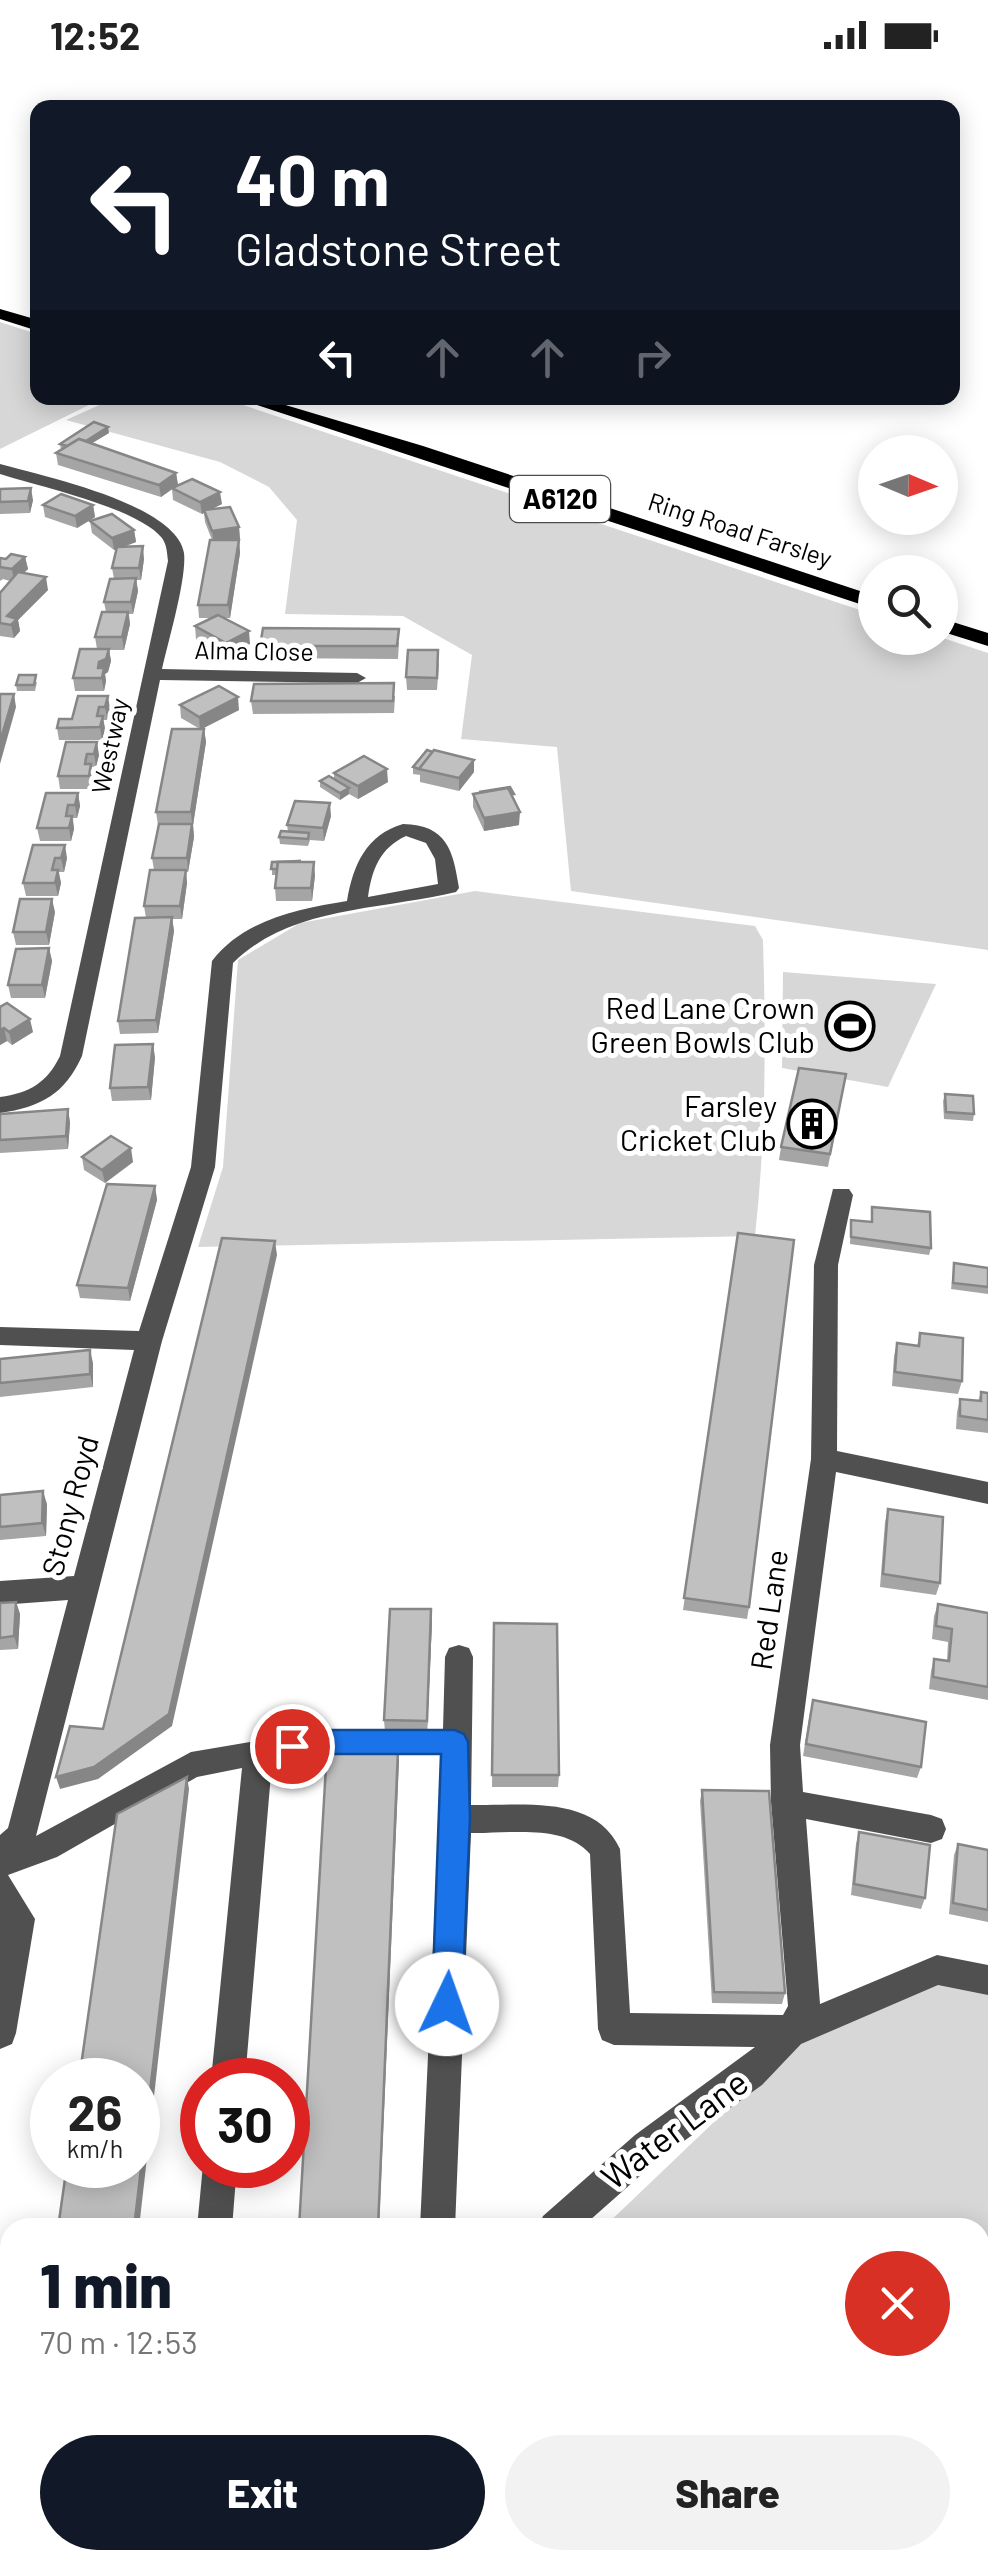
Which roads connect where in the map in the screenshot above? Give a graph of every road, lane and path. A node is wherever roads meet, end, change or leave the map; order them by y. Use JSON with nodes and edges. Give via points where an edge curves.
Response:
{"nodes":[{"id":1,"x":0,"y":314,"type":"edge"},
{"id":2,"x":30,"y":323,"type":"edge"},
{"id":3,"x":268,"y":405,"type":"edge"},
{"id":4,"x":0,"y":469,"type":"edge"},
{"id":5,"x":858,"y":598,"type":"edge"},
{"id":6,"x":958,"y":630,"type":"edge"},
{"id":7,"x":988,"y":640,"type":"edge"},
{"id":8,"x":150,"y":674,"type":"junction"},
{"id":9,"x":358,"y":678,"type":"dead end"},
{"id":10,"x":358,"y":904,"type":"junction"},
{"id":11,"x":0,"y":1105,"type":"edge"},
{"id":12,"x":841,"y":1196,"type":"dead end"},
{"id":13,"x":0,"y":1336,"type":"edge"},
{"id":14,"x":149,"y":1341,"type":"junction"},
{"id":15,"x":824,"y":1459,"type":"junction"},
{"id":16,"x":988,"y":1494,"type":"edge"},
{"id":17,"x":83,"y":1588,"type":"junction"},
{"id":18,"x":0,"y":1593,"type":"edge"},
{"id":19,"x":459,"y":1657,"type":"dead end"},
{"id":20,"x":791,"y":1701,"type":"junction"},
{"id":21,"x":826,"y":1707,"type":"edge"},
{"id":22,"x":455,"y":1742,"type":"junction"},
{"id":23,"x":258,"y":1751,"type":"junction"},
{"id":24,"x":786,"y":1802,"type":"junction"},
{"id":25,"x":456,"y":1818,"type":"junction"},
{"id":26,"x":931,"y":1829,"type":"dead end"},
{"id":27,"x":0,"y":1860,"type":"edge"},
{"id":28,"x":0,"y":1886,"type":"edge"},
{"id":29,"x":988,"y":1980,"type":"edge"},
{"id":30,"x":793,"y":2031,"type":"junction"},
{"id":31,"x":0,"y":2033,"type":"edge"},
{"id":32,"x":230,"y":2058,"type":"edge"},
{"id":33,"x":218,"y":2188,"type":"edge"},
{"id":34,"x":215,"y":2218,"type":"edge"},
{"id":35,"x":437,"y":2218,"type":"edge"},
{"id":36,"x":565,"y":2218,"type":"edge"}],
"edges":[{"from":1,"to":2,"type":"highway"},
{"from":3,"to":5,"type":"highway","name":"Ring Road Farsley","number":"A6120"},
{"from":4,"to":8,"type":"street","name":"Westway","via":[[136,514],[174,543],[176,561]]},
{"from":6,"to":7,"type":"highway"},
{"from":8,"to":9,"type":"street","name":"Alma Close"},
{"from":8,"to":11,"type":"street","name":"Westway","via":[[71,1056],[60,1082],[26,1102]]},
{"from":10,"to":10,"type":"street","name":"Stony Royd","via":[[363,870],[393,831],[425,833],[442,851],[449,888]]},
{"from":10,"to":14,"type":"street","name":"Stony Royd","via":[[263,930],[223,961],[203,1168]]},
{"from":12,"to":15,"type":"street","name":"Red Lane","via":[[826,1265]]},
{"from":13,"to":14,"type":"street"},
{"from":14,"to":17,"type":"street","name":"Stony Royd"},
{"from":15,"to":16,"type":"street"},
{"from":15,"to":20,"type":"street","name":"Red Lane"},
{"from":17,"to":18,"type":"street"},
{"from":17,"to":27,"type":"street","name":"Stony Royd","via":[[21,1835]]},
{"from":19,"to":22,"type":"street"},
{"from":20,"to":21,"type":"street"},
{"from":20,"to":24,"type":"street","name":"Red Lane"},
{"from":22,"to":23,"type":"street","via":[[326,1742]]},
{"from":22,"to":25,"type":"street"},
{"from":23,"to":27,"type":"street","via":[[191,1766],[46,1847]]},
{"from":23,"to":32,"type":"street"},
{"from":24,"to":26,"type":"street"},
{"from":24,"to":30,"type":"street","name":"Red Lane","via":[[804,2009]]},
{"from":25,"to":30,"type":"street","via":[[562,1821],[588,1829],[605,1850],[614,2029]]},
{"from":25,"to":35,"type":"street"},
{"from":28,"to":31,"type":"street","via":[[19,1920]]},
{"from":29,"to":30,"type":"street","via":[[936,1970]]},
{"from":30,"to":36,"type":"street","name":"Water Lane","via":[[764,2064]]},
{"from":33,"to":34,"type":"street"}]}
